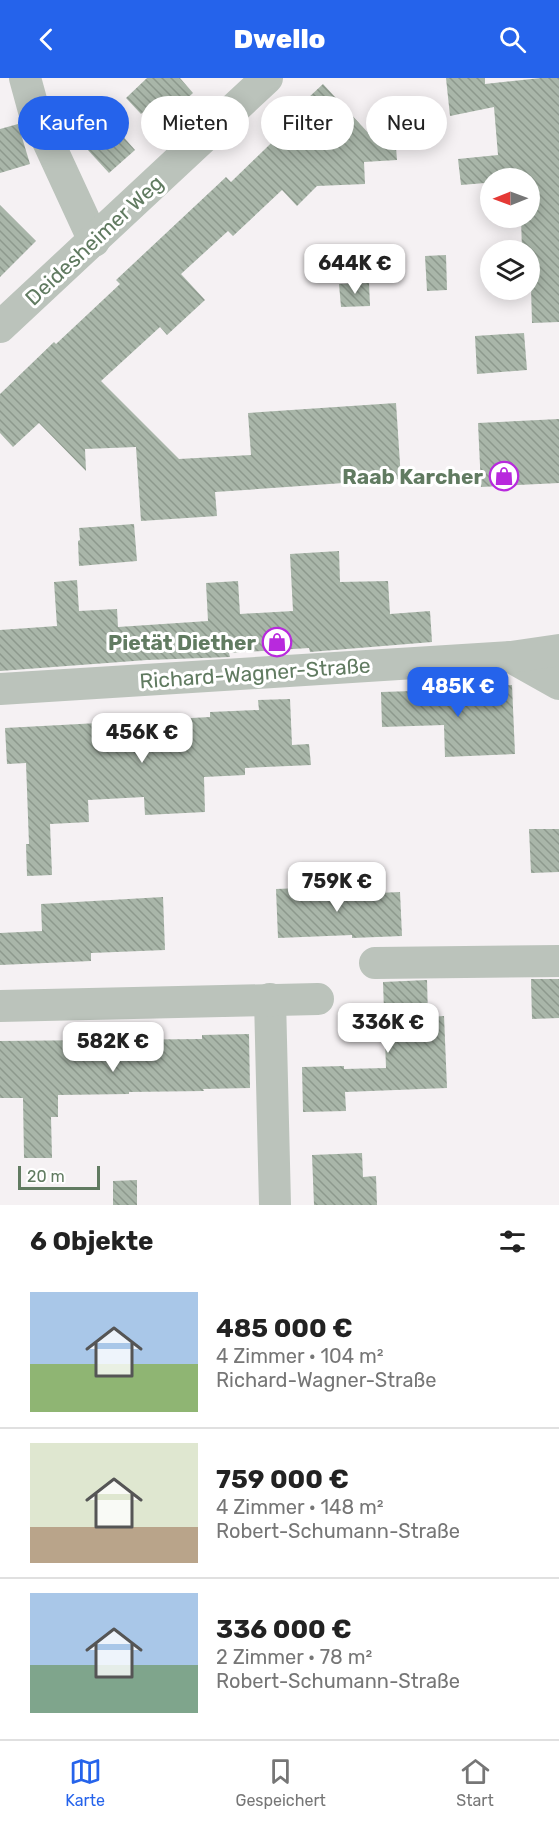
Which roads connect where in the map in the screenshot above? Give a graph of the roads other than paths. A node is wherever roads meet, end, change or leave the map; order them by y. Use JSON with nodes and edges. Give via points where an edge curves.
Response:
{"nodes":[{"id":1,"x":25,"y":78,"type":"edge"},
{"id":2,"x":267,"y":78,"type":"edge"},
{"id":3,"x":94,"y":241,"type":"junction"},
{"id":4,"x":0,"y":327,"type":"edge"},
{"id":5,"x":559,"y":650,"type":"edge"},
{"id":6,"x":511,"y":657,"type":"junction"},
{"id":7,"x":559,"y":684,"type":"edge"},
{"id":8,"x":0,"y":689,"type":"edge"},
{"id":9,"x":559,"y":961,"type":"edge"},
{"id":10,"x":375,"y":963,"type":"dead end"},
{"id":11,"x":270,"y":999,"type":"junction"},
{"id":12,"x":318,"y":999,"type":"dead end"},
{"id":13,"x":0,"y":1006,"type":"edge"},
{"id":14,"x":275,"y":1205,"type":"edge"}],
"edges":[{"from":1,"to":3,"type":"street","via":[[34,111]]},
{"from":2,"to":3,"type":"street","name":"Deidesheimer Weg"},
{"from":3,"to":4,"type":"street","name":"Deidesheimer Weg"},
{"from":5,"to":6,"type":"street","name":"Richard-Wagner-Straße"},
{"from":6,"to":7,"type":"street"},
{"from":6,"to":8,"type":"street","name":"Richard-Wagner-Straße"},
{"from":9,"to":10,"type":"street"},
{"from":11,"to":12,"type":"street"},
{"from":11,"to":13,"type":"street"},
{"from":11,"to":14,"type":"street"}]}
